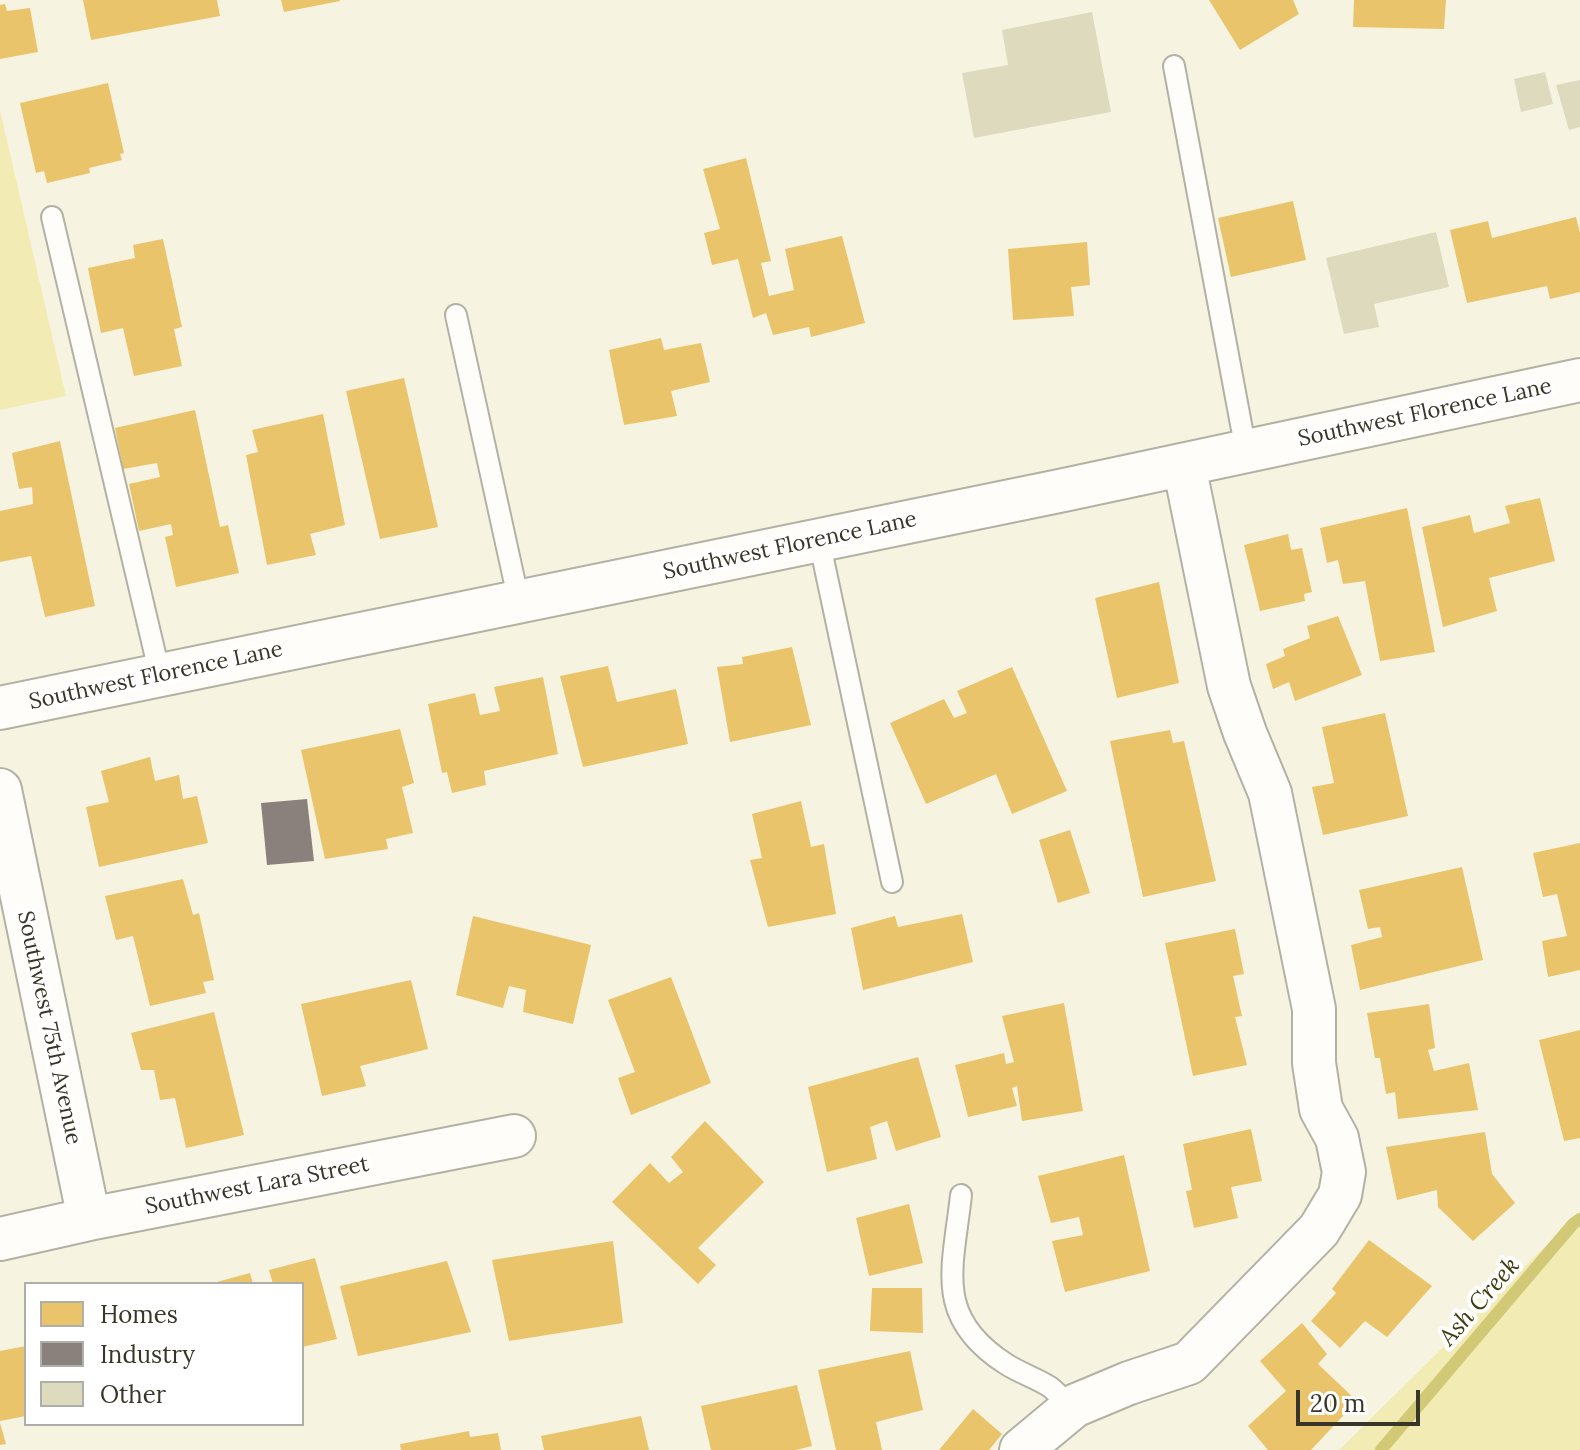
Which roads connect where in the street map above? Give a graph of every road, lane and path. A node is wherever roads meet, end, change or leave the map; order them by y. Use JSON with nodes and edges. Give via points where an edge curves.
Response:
{"nodes":[{"id":1,"x":1174,"y":66,"type":"dead end"},
{"id":2,"x":52,"y":217,"type":"dead end"},
{"id":3,"x":456,"y":315,"type":"dead end"},
{"id":4,"x":1579,"y":387,"type":"edge"},
{"id":5,"x":1246,"y":451,"type":"junction"},
{"id":6,"x":1184,"y":465,"type":"junction"},
{"id":7,"x":819,"y":540,"type":"junction"},
{"id":8,"x":519,"y":602,"type":"junction"},
{"id":9,"x":160,"y":675,"type":"junction"},
{"id":10,"x":0,"y":708,"type":"edge"},
{"id":11,"x":0,"y":790,"type":"edge"},
{"id":12,"x":892,"y":882,"type":"dead end"},
{"id":13,"x":514,"y":1136,"type":"dead end"},
{"id":14,"x":961,"y":1195,"type":"dead end"},
{"id":15,"x":89,"y":1219,"type":"junction"},
{"id":16,"x":0,"y":1239,"type":"edge"},
{"id":17,"x":1072,"y":1409,"type":"junction"},
{"id":18,"x":1021,"y":1450,"type":"edge"}],
"edges":[{"from":1,"to":5,"type":"lane"},
{"from":2,"to":9,"type":"lane"},
{"from":3,"to":8,"type":"lane"},
{"from":4,"to":5,"type":"street","name":"Southwest Florence Lane"},
{"from":5,"to":6,"type":"street","name":"Southwest Florence Lane"},
{"from":6,"to":7,"type":"street","name":"Southwest Florence Lane"},
{"from":6,"to":17,"type":"street","via":[[1229,686],[1270,793],[1314,1009],[1321,1109],[1337,1138],[1344,1172],[1340,1195],[1319,1230],[1189,1363]]},
{"from":7,"to":8,"type":"street","name":"Southwest Florence Lane"},
{"from":7,"to":12,"type":"lane"},
{"from":8,"to":9,"type":"street","name":"Southwest Florence Lane"},
{"from":9,"to":10,"type":"street","name":"Southwest Florence Lane"},
{"from":11,"to":15,"type":"street","name":"Southwest 75th Avenue"},
{"from":13,"to":15,"type":"street","name":"Southwest Lara Street"},
{"from":14,"to":17,"type":"lane","via":[[952,1266],[959,1318],[981,1347],[1050,1387]]},
{"from":15,"to":16,"type":"street","name":"Southwest Lara Street"},
{"from":17,"to":18,"type":"street"}]}
